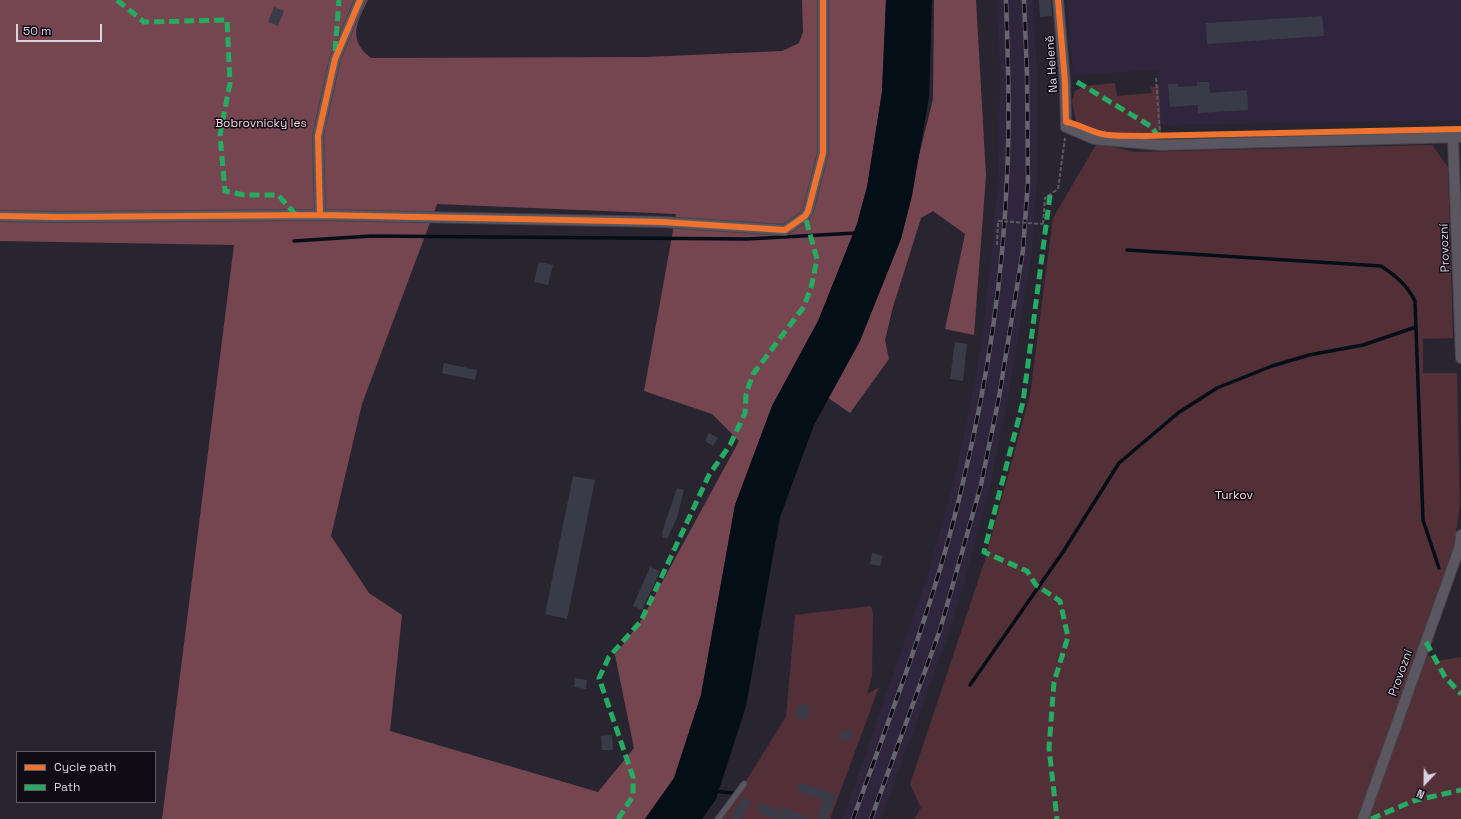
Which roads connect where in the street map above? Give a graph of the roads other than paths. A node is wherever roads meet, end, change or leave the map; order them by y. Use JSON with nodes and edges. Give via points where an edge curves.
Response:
{"nodes":[{"id":1,"x":360,"y":0,"type":"edge"},
{"id":2,"x":823,"y":0,"type":"edge"},
{"id":3,"x":1058,"y":0,"type":"edge"},
{"id":4,"x":1066,"y":127,"type":"joint"},
{"id":5,"x":1457,"y":137,"type":"edge"},
{"id":6,"x":320,"y":215,"type":"junction"},
{"id":7,"x":0,"y":216,"type":"edge"},
{"id":8,"x":1461,"y":358,"type":"edge"},
{"id":9,"x":1461,"y":535,"type":"edge"},
{"id":10,"x":744,"y":784,"type":"dead end"},
{"id":11,"x":718,"y":819,"type":"edge"},
{"id":12,"x":1363,"y":819,"type":"edge"}],
"edges":[{"from":1,"to":6,"type":"street","via":[[335,59],[318,136]]},
{"from":2,"to":6,"type":"street","via":[[824,153],[805,216],[785,230],[663,222]]},
{"from":3,"to":4,"type":"street","name":"Na Heleně"},
{"from":4,"to":5,"type":"street","name":"Provozní","via":[[1094,139],[1160,146]]},
{"from":5,"to":8,"type":"street","name":"Provozní"},
{"from":6,"to":7,"type":"street"},
{"from":9,"to":12,"type":"street","name":"Provozní","via":[[1460,546]]},
{"from":10,"to":11,"type":"lane"}]}
